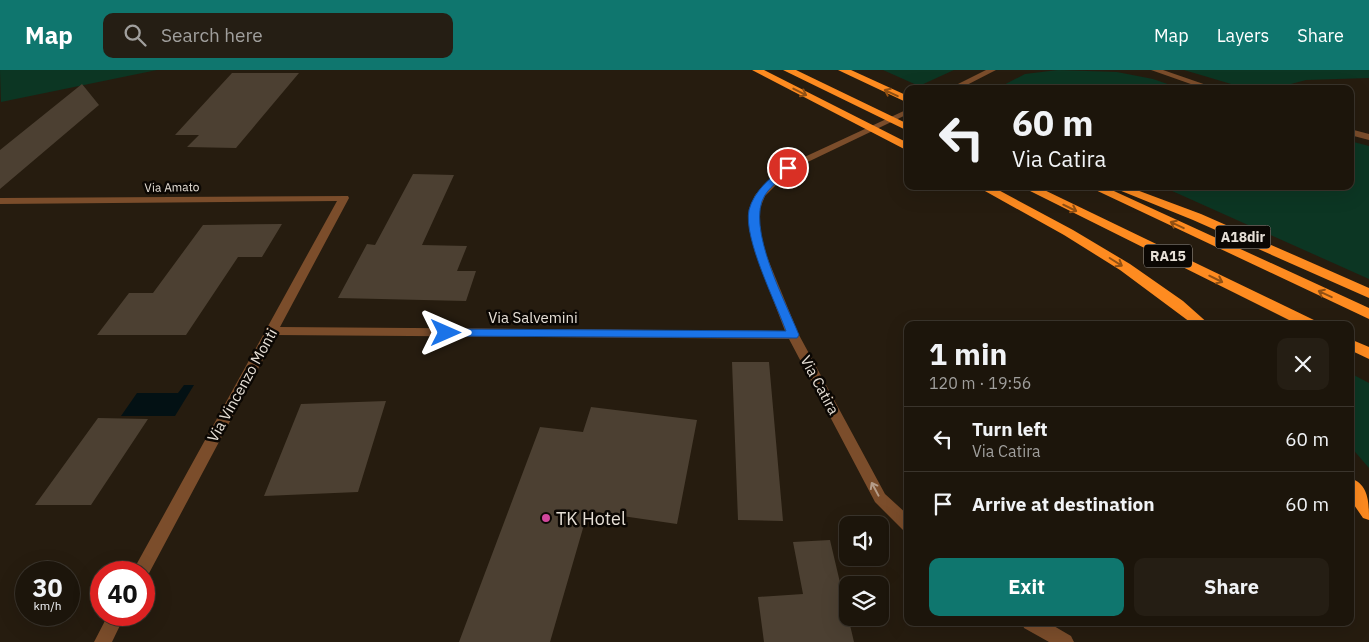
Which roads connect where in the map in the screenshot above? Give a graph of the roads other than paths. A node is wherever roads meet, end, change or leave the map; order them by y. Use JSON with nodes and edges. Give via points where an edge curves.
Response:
{"nodes":[{"id":1,"x":757,"y":70,"type":"edge"},
{"id":2,"x":788,"y":70,"type":"edge"},
{"id":3,"x":843,"y":70,"type":"edge"},
{"id":4,"x":992,"y":70,"type":"edge"},
{"id":5,"x":1155,"y":70,"type":"edge"},
{"id":6,"x":960,"y":85,"type":"edge"},
{"id":7,"x":1202,"y":85,"type":"edge"},
{"id":8,"x":904,"y":98,"type":"edge"},
{"id":9,"x":904,"y":113,"type":"edge"},
{"id":10,"x":904,"y":126,"type":"edge"},
{"id":11,"x":1354,"y":133,"type":"edge"},
{"id":12,"x":1369,"y":137,"type":"edge"},
{"id":13,"x":904,"y":146,"type":"edge"},
{"id":14,"x":989,"y":190,"type":"edge"},
{"id":15,"x":1034,"y":190,"type":"edge"},
{"id":16,"x":1102,"y":190,"type":"edge"},
{"id":17,"x":1126,"y":190,"type":"edge"},
{"id":18,"x":344,"y":198,"type":"joint"},
{"id":19,"x":0,"y":201,"type":"edge"},
{"id":20,"x":1369,"y":293,"type":"edge"},
{"id":21,"x":1369,"y":314,"type":"edge"},
{"id":22,"x":1198,"y":321,"type":"edge"},
{"id":23,"x":1302,"y":321,"type":"edge"},
{"id":24,"x":272,"y":331,"type":"junction"},
{"id":25,"x":794,"y":335,"type":"junction"},
{"id":26,"x":1354,"y":346,"type":"edge"},
{"id":27,"x":1369,"y":354,"type":"edge"},
{"id":28,"x":1354,"y":491,"type":"edge"},
{"id":29,"x":1369,"y":512,"type":"edge"},
{"id":30,"x":904,"y":521,"type":"edge"},
{"id":31,"x":146,"y":561,"type":"edge"},
{"id":32,"x":111,"y":626,"type":"edge"},
{"id":33,"x":1037,"y":626,"type":"edge"},
{"id":34,"x":103,"y":642,"type":"edge"},
{"id":35,"x":1065,"y":642,"type":"edge"}],
"edges":[{"from":1,"to":13,"type":"highway","one_way":true},
{"from":2,"to":10,"type":"highway"},
{"from":8,"to":3,"type":"highway","one_way":true},
{"from":4,"to":6,"type":"street"},
{"from":5,"to":7,"type":"street"},
{"from":9,"to":25,"type":"street","name":"Via Catira","via":[[788,168],[760,195],[754,211],[754,229],[760,252]]},
{"from":11,"to":12,"type":"street"},
{"from":14,"to":22,"type":"highway","one_way":true,"via":[[1150,284]]},
{"from":15,"to":23,"type":"highway","number":"RA15","one_way":true},
{"from":21,"to":16,"type":"highway","number":"RA15","one_way":true},
{"from":17,"to":20,"type":"highway","number":"A18dir","via":[[1197,217]]},
{"from":18,"to":19,"type":"street","name":"Via Amato"},
{"from":18,"to":24,"type":"street","name":"Via Vincenzo Monti"},
{"from":24,"to":25,"type":"street","name":"Via Salvemini"},
{"from":24,"to":31,"type":"street","name":"Via Vincenzo Monti"},
{"from":30,"to":25,"type":"street","name":"Via Catira","one_way":true,"via":[[880,498]]},
{"from":26,"to":27,"type":"highway"},
{"from":28,"to":29,"type":"highway"},
{"from":32,"to":34,"type":"street"},
{"from":33,"to":35,"type":"street"}]}
